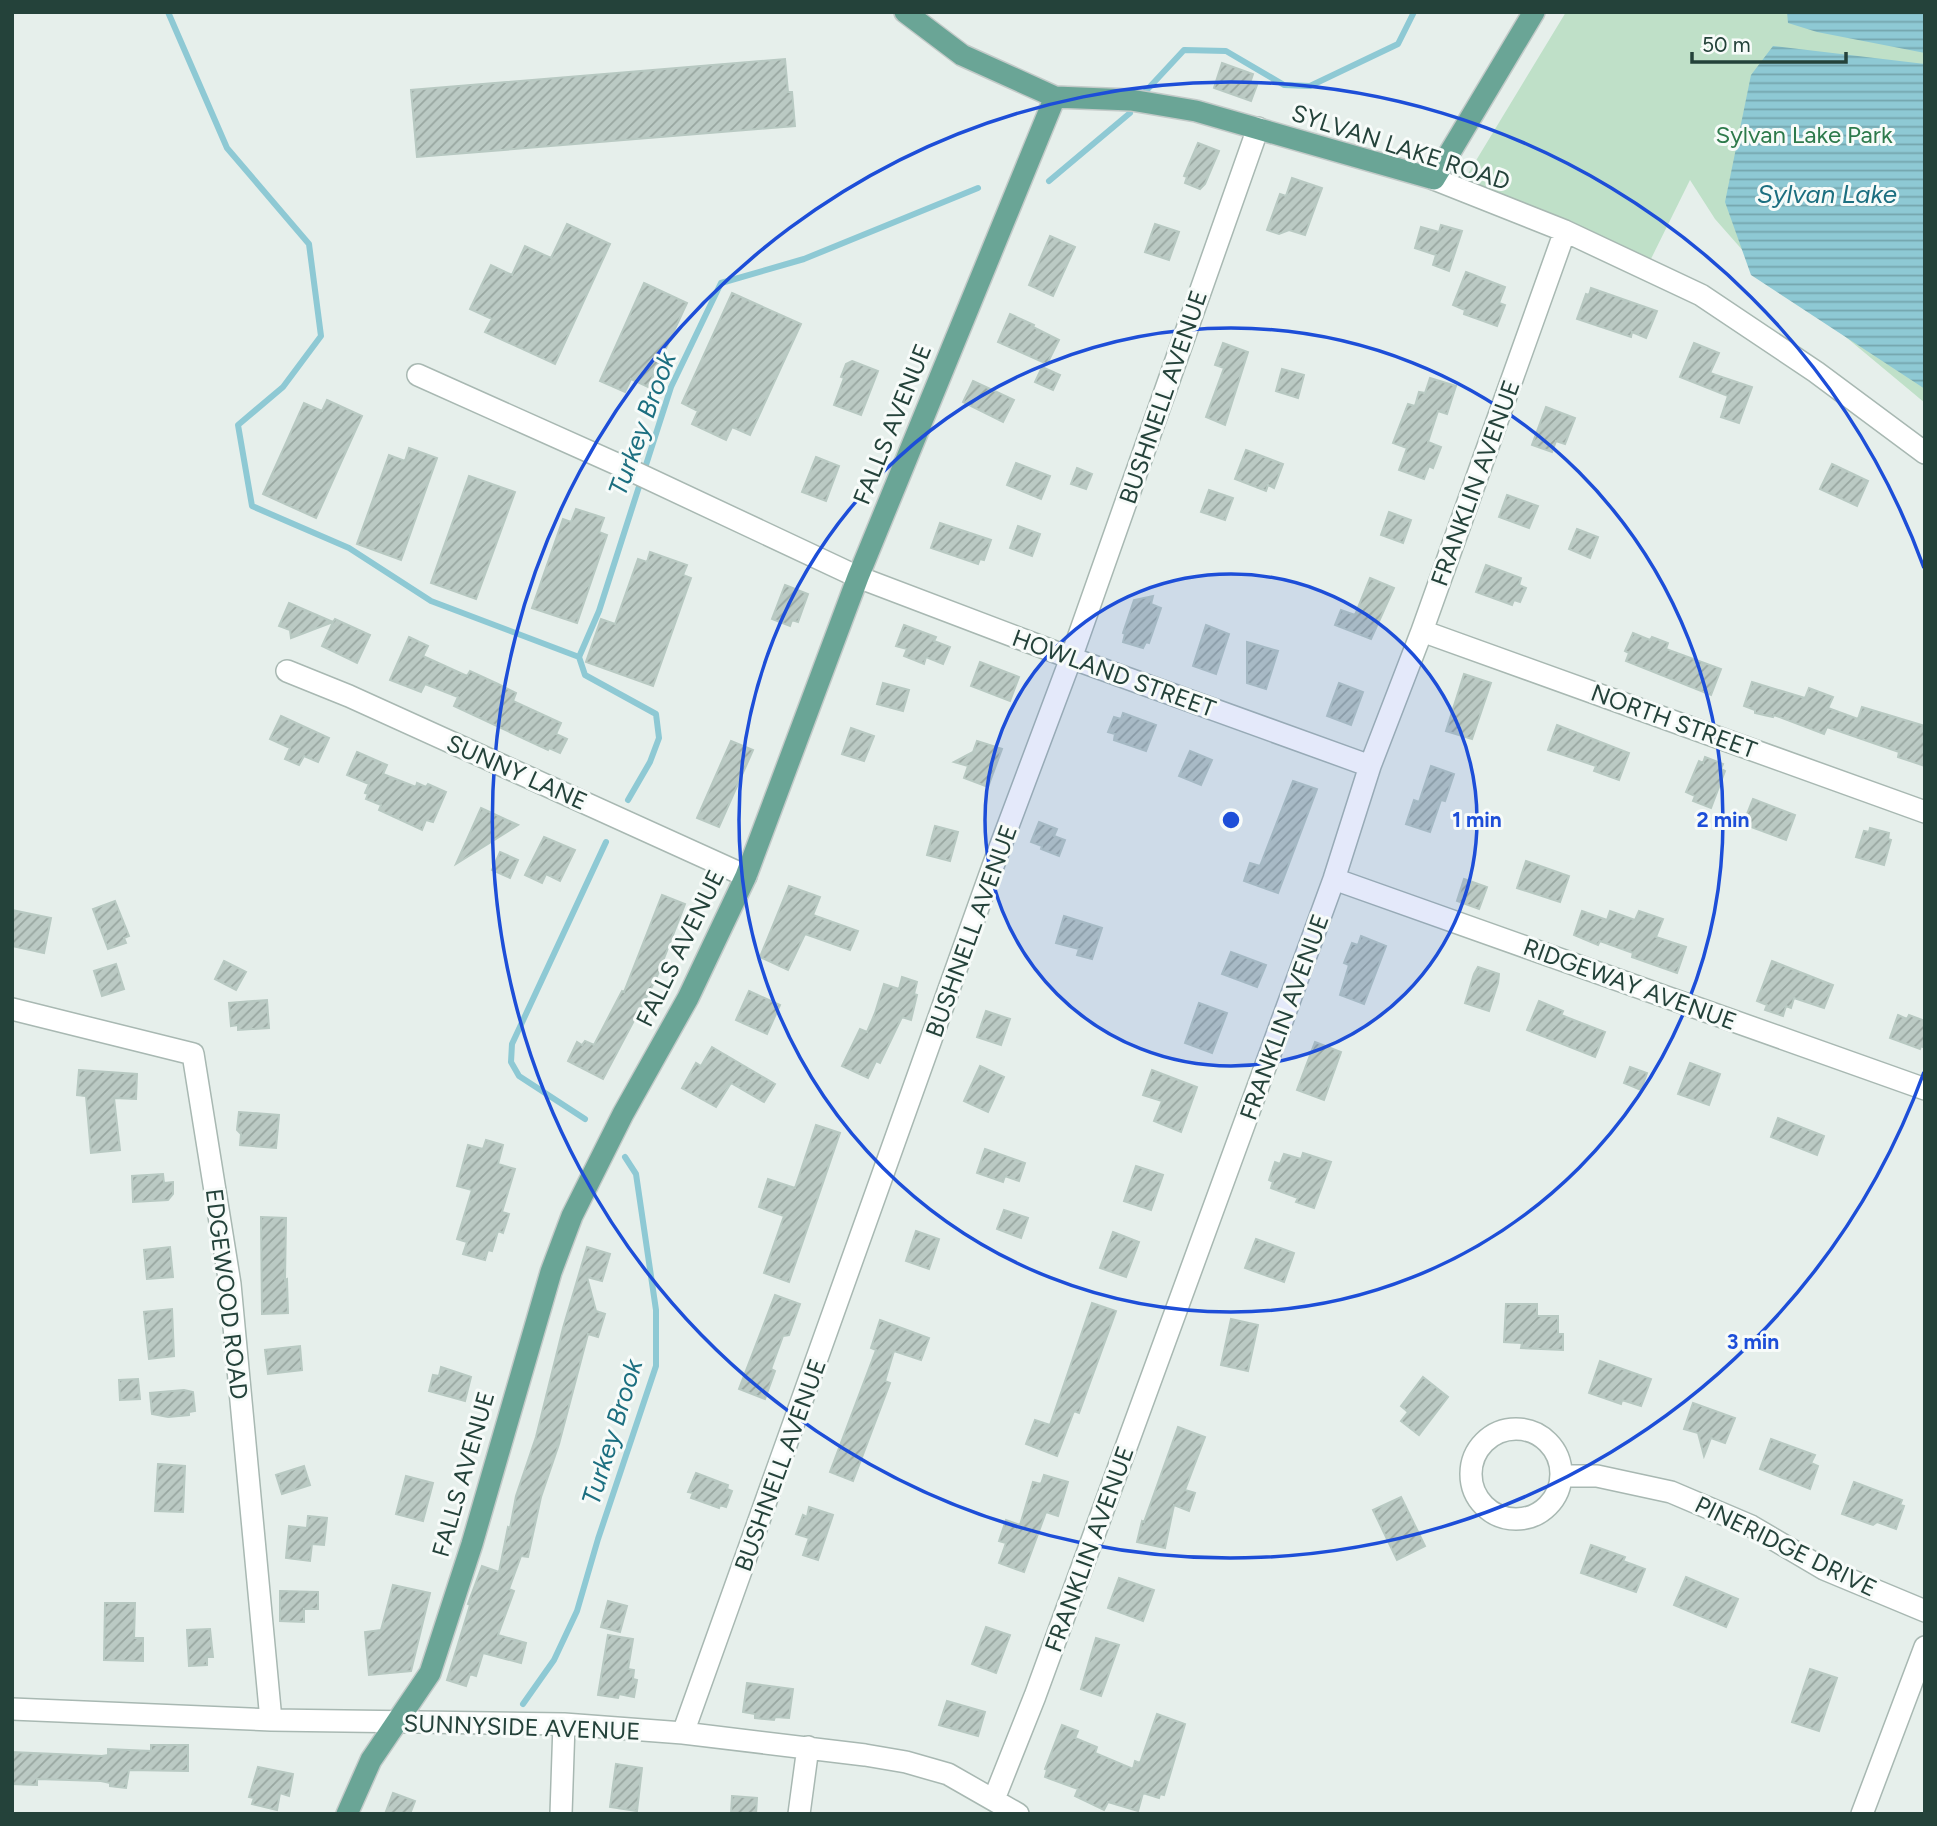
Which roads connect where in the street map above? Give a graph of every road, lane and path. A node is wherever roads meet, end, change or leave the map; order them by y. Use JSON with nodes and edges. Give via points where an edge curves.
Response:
{"nodes":[{"id":1,"x":905,"y":12,"type":"edge"},
{"id":2,"x":1534,"y":12,"type":"edge"},
{"id":3,"x":1055,"y":97,"type":"junction"},
{"id":4,"x":1258,"y":128,"type":"junction"},
{"id":5,"x":1434,"y":179,"type":"junction"},
{"id":6,"x":1565,"y":231,"type":"junction"},
{"id":7,"x":418,"y":375,"type":"dead end"},
{"id":8,"x":1925,"y":453,"type":"edge"},
{"id":9,"x":858,"y":577,"type":"junction"},
{"id":10,"x":1422,"y":631,"type":"junction"},
{"id":11,"x":1071,"y":658,"type":"junction"},
{"id":12,"x":287,"y":671,"type":"dead end"},
{"id":13,"x":1370,"y":766,"type":"junction"},
{"id":14,"x":1925,"y":812,"type":"edge"},
{"id":15,"x":746,"y":876,"type":"junction"},
{"id":16,"x":1334,"y":879,"type":"junction"},
{"id":17,"x":12,"y":1009,"type":"edge"},
{"id":18,"x":1925,"y":1089,"type":"edge"},
{"id":19,"x":1562,"y":1476,"type":"junction"},
{"id":20,"x":1925,"y":1611,"type":"edge"},
{"id":21,"x":1925,"y":1647,"type":"edge"},
{"id":22,"x":12,"y":1710,"type":"edge"},
{"id":23,"x":271,"y":1720,"type":"junction"},
{"id":24,"x":394,"y":1723,"type":"junction"},
{"id":25,"x":564,"y":1724,"type":"junction"},
{"id":26,"x":683,"y":1733,"type":"junction"},
{"id":27,"x":808,"y":1747,"type":"junction"},
{"id":28,"x":994,"y":1799,"type":"junction"},
{"id":29,"x":347,"y":1814,"type":"edge"},
{"id":30,"x":561,"y":1814,"type":"edge"},
{"id":31,"x":799,"y":1814,"type":"edge"},
{"id":32,"x":1018,"y":1814,"type":"edge"},
{"id":33,"x":1862,"y":1814,"type":"edge"}],
"edges":[{"from":1,"to":3,"type":"main road","name":"SYLVAN LAKE ROAD","via":[[962,55]]},
{"from":2,"to":5,"type":"main road"},
{"from":3,"to":4,"type":"main road","name":"SYLVAN LAKE ROAD","via":[[1131,100]]},
{"from":3,"to":9,"type":"main road","name":"FALLS AVENUE"},
{"from":4,"to":5,"type":"main road","name":"SYLVAN LAKE ROAD"},
{"from":4,"to":11,"type":"street","name":"BUSHNELL AVENUE"},
{"from":5,"to":6,"type":"street","name":"SYLVAN LAKE ROAD"},
{"from":6,"to":8,"type":"street","name":"SYLVAN LAKE ROAD","via":[[1701,295]]},
{"from":6,"to":10,"type":"street","name":"FRANKLIN AVENUE"},
{"from":7,"to":9,"type":"street","name":"HOWLAND STREET"},
{"from":9,"to":11,"type":"street","name":"HOWLAND STREET"},
{"from":9,"to":15,"type":"main road","name":"FALLS AVENUE"},
{"from":10,"to":13,"type":"street","name":"FRANKLIN AVENUE"},
{"from":10,"to":14,"type":"street","name":"NORTH STREET"},
{"from":11,"to":13,"type":"street","name":"HOWLAND STREET"},
{"from":11,"to":26,"type":"street","name":"BUSHNELL AVENUE"},
{"from":12,"to":15,"type":"street","name":"SUNNY LANE"},
{"from":13,"to":16,"type":"street","name":"FRANKLIN AVENUE"},
{"from":15,"to":24,"type":"main road","name":"FALLS AVENUE","via":[[688,998],[572,1216],[430,1673]]},
{"from":16,"to":18,"type":"street","name":"RIDGEWAY AVENUE"},
{"from":16,"to":28,"type":"street","name":"FRANKLIN AVENUE"},
{"from":17,"to":23,"type":"street","name":"EDGEWOOD ROAD","via":[[193,1054],[230,1284]]},
{"from":19,"to":19,"type":"street","via":[[1555,1450],[1546,1439],[1521,1429],[1493,1434],[1474,1456],[1471,1470],[1477,1498],[1487,1509],[1513,1519],[1528,1518],[1552,1503]]},
{"from":19,"to":20,"type":"street","name":"PINERIDGE DRIVE","via":[[1597,1476],[1671,1492],[1751,1526],[1824,1569]]},
{"from":21,"to":33,"type":"street"},
{"from":22,"to":23,"type":"street","name":"SUNNYSIDE AVENUE"},
{"from":23,"to":24,"type":"street","name":"SUNNYSIDE AVENUE"},
{"from":24,"to":25,"type":"street","name":"SUNNYSIDE AVENUE"},
{"from":24,"to":29,"type":"main road","name":"FALLS AVENUE"},
{"from":25,"to":26,"type":"street","name":"SUNNYSIDE AVENUE"},
{"from":25,"to":30,"type":"street"},
{"from":26,"to":27,"type":"street","name":"SUNNYSIDE AVENUE"},
{"from":27,"to":28,"type":"street","name":"SUNNYSIDE AVENUE","via":[[906,1762],[948,1774]]},
{"from":27,"to":31,"type":"street"},
{"from":28,"to":32,"type":"street","name":"SUNNYSIDE AVENUE"}]}
